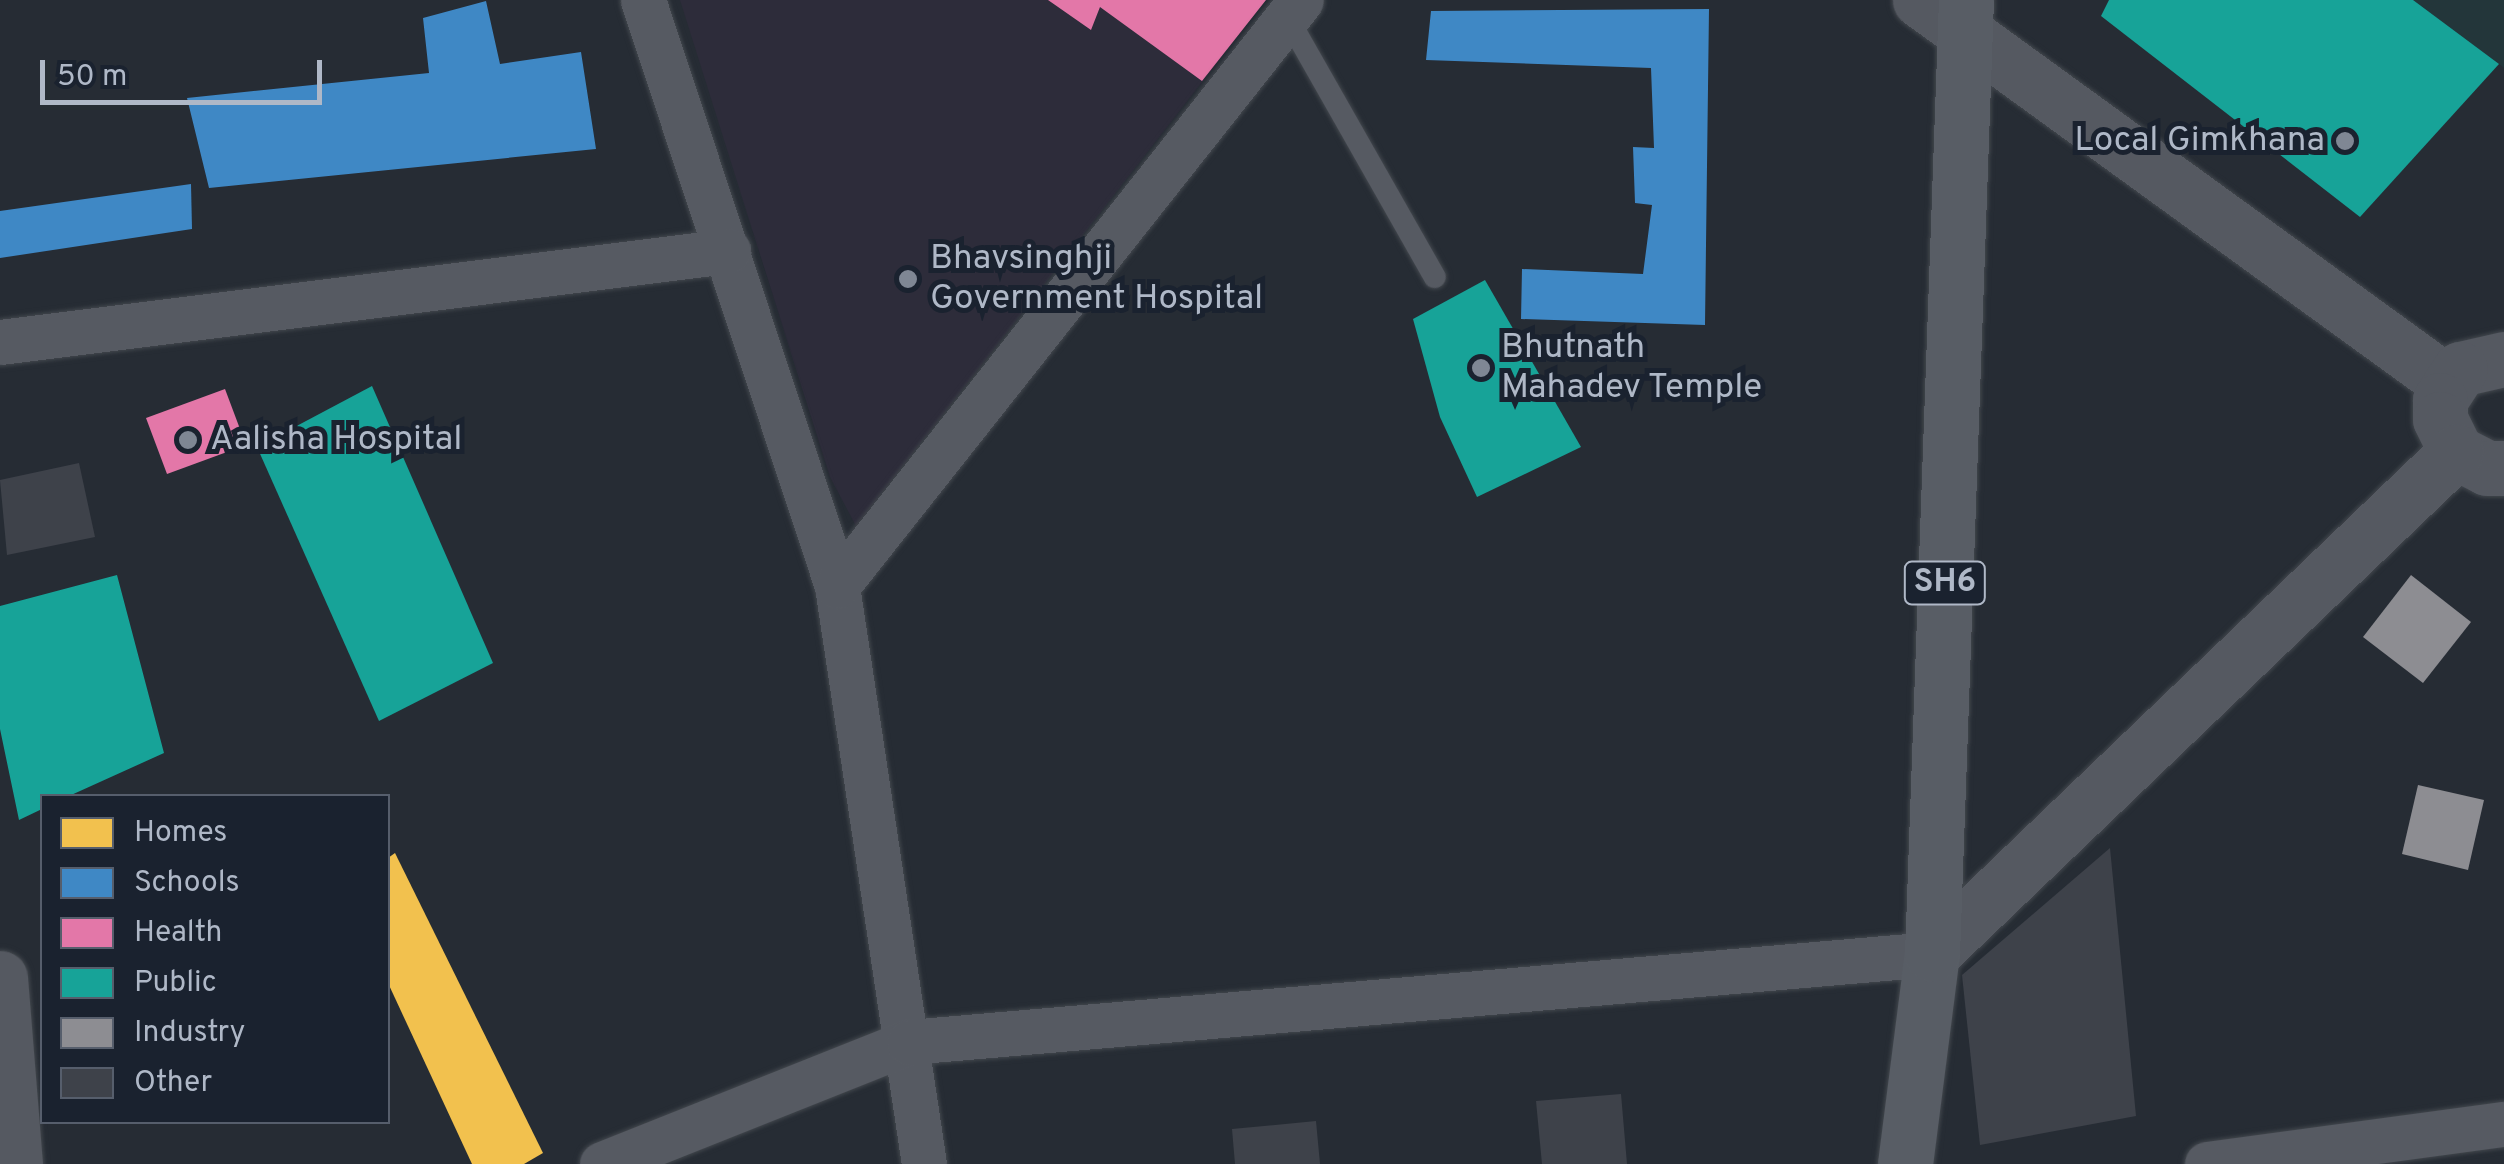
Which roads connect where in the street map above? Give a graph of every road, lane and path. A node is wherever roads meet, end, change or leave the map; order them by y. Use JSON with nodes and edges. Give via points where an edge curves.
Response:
{"nodes":[{"id":1,"x":643,"y":0,"type":"edge"},
{"id":2,"x":1920,"y":0,"type":"edge"},
{"id":3,"x":1294,"y":8,"type":"edge"},
{"id":4,"x":1965,"y":17,"type":"edge"},
{"id":5,"x":728,"y":251,"type":"junction"},
{"id":6,"x":1435,"y":277,"type":"dead end"},
{"id":7,"x":0,"y":342,"type":"edge"},
{"id":8,"x":2504,"y":359,"type":"edge"},
{"id":9,"x":2448,"y":383,"type":"junction"},
{"id":10,"x":2480,"y":460,"type":"edge"},
{"id":11,"x":837,"y":586,"type":"junction"},
{"id":12,"x":1932,"y":954,"type":"junction"},
{"id":13,"x":0,"y":978,"type":"edge"},
{"id":14,"x":909,"y":1042,"type":"junction"},
{"id":15,"x":2504,"y":1124,"type":"edge"},
{"id":16,"x":15,"y":1164,"type":"edge"},
{"id":17,"x":602,"y":1164,"type":"edge"},
{"id":18,"x":924,"y":1164,"type":"edge"},
{"id":19,"x":1904,"y":1164,"type":"edge"},
{"id":20,"x":2206,"y":1164,"type":"edge"}],
"edges":[{"from":1,"to":5,"type":"street"},
{"from":2,"to":4,"type":"street"},
{"from":3,"to":6,"type":"lane"},
{"from":3,"to":11,"type":"street"},
{"from":4,"to":9,"type":"street"},
{"from":4,"to":12,"type":"main road","number":"SH6"},
{"from":5,"to":7,"type":"street"},
{"from":5,"to":11,"type":"street"},
{"from":8,"to":9,"type":"street","via":[[2476,360]]},
{"from":9,"to":10,"type":"street","via":[[2440,419]]},
{"from":10,"to":12,"type":"street"},
{"from":11,"to":14,"type":"street"},
{"from":12,"to":14,"type":"street"},
{"from":12,"to":19,"type":"main road","number":"SH6"},
{"from":13,"to":16,"type":"street"},
{"from":14,"to":17,"type":"street"},
{"from":14,"to":18,"type":"street"},
{"from":15,"to":20,"type":"street"}]}
